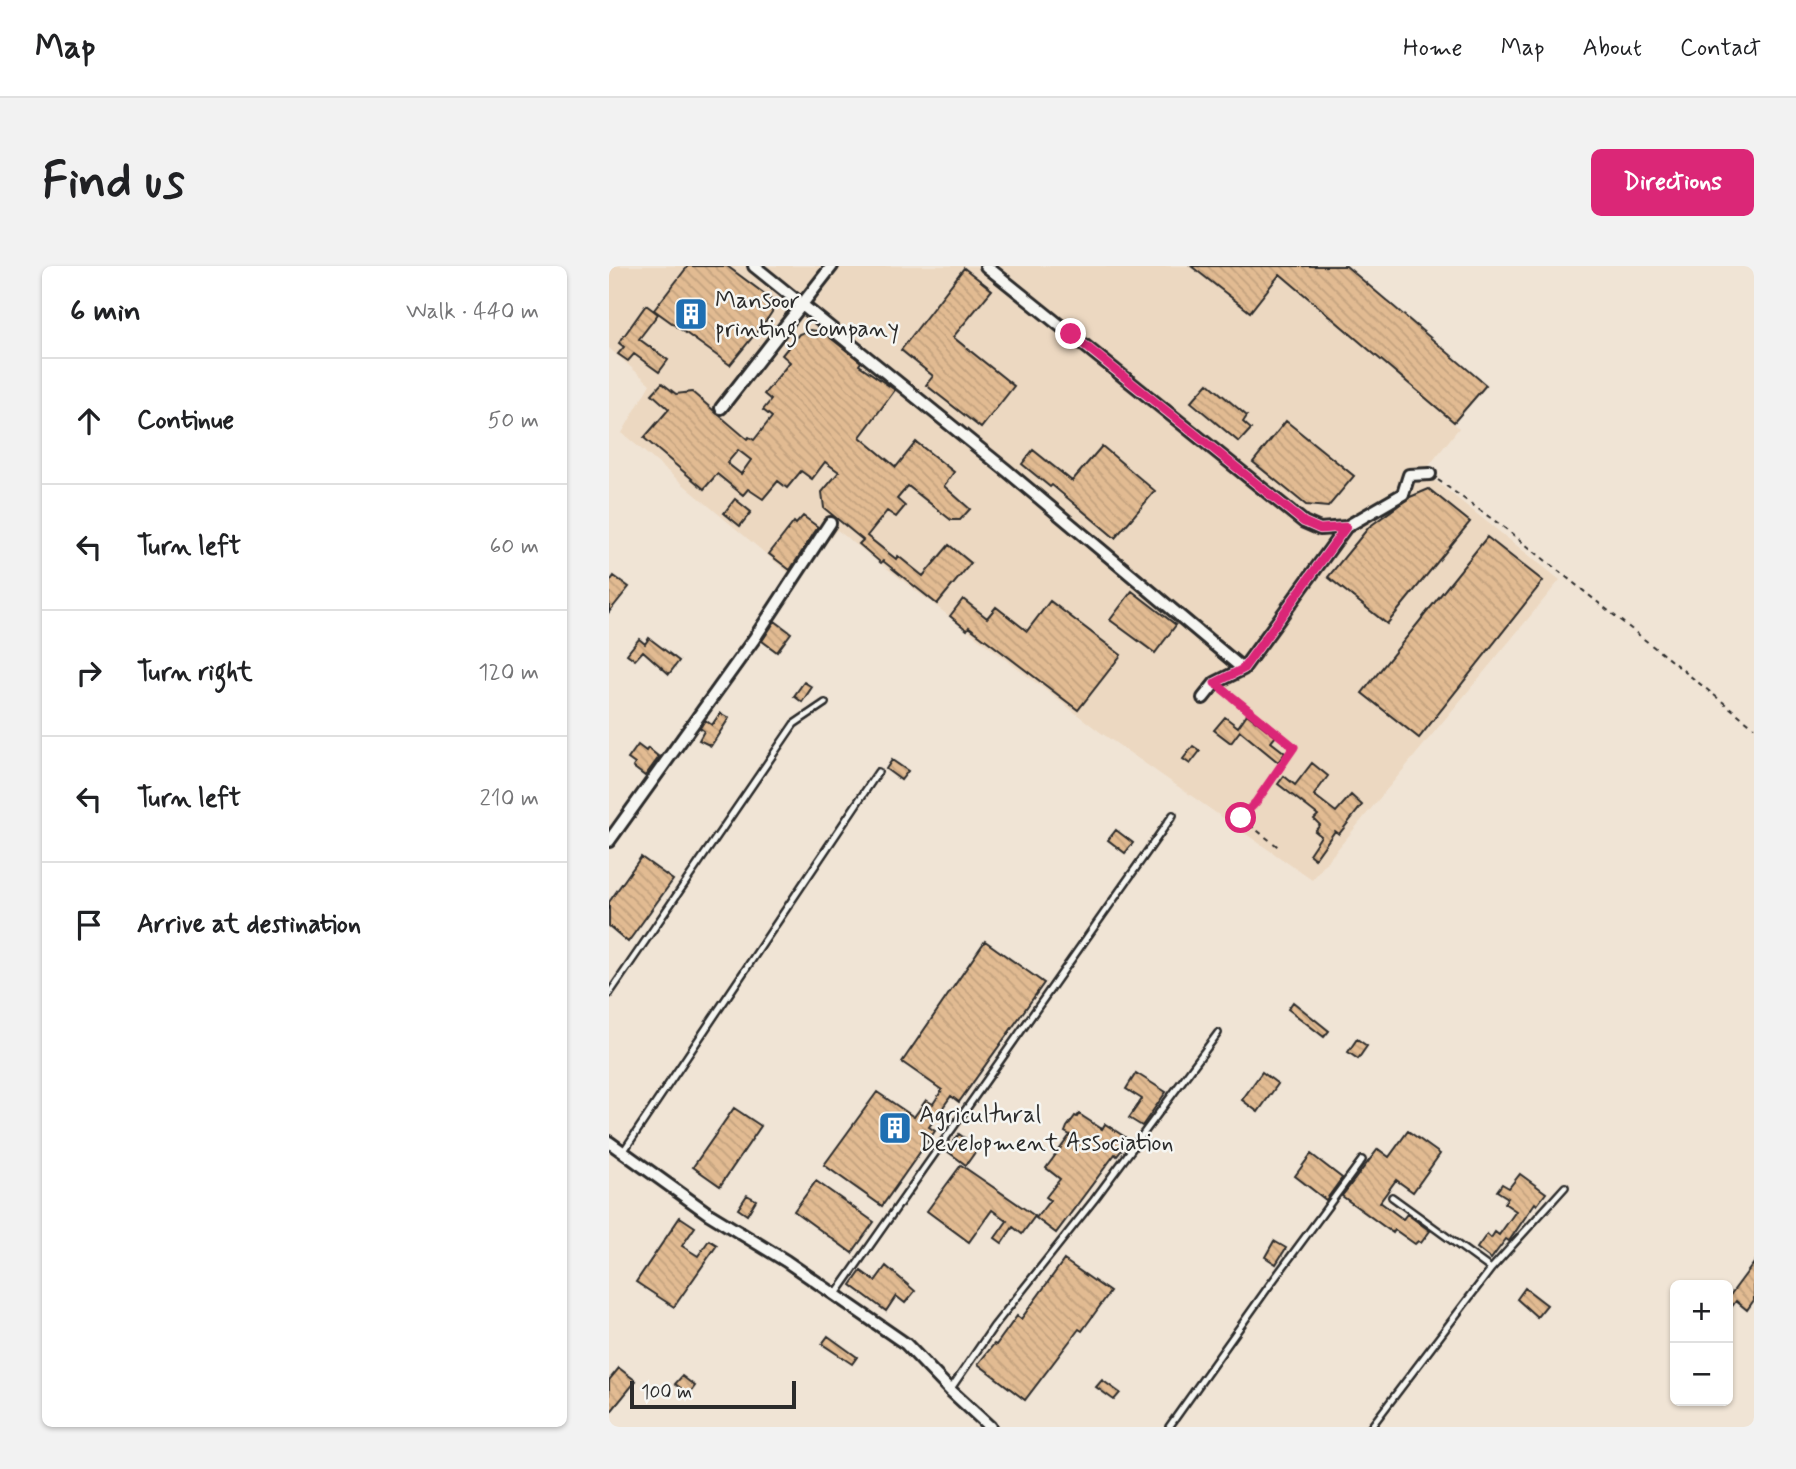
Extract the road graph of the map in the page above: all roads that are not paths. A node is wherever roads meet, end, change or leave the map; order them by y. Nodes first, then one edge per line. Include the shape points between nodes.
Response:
1 (754, 266) edge
2 (832, 266) edge
3 (986, 266) edge
4 (801, 305) junction
5 (722, 408) dead end
6 (1430, 474) road end
7 (830, 523) dead end
8 (1346, 527) junction
9 (1243, 669) junction
10 (1203, 698) dead end
11 (825, 703) dead end
12 (878, 772) dead end
13 (1173, 815) dead end
14 (609, 841) edge
15 (609, 994) edge
16 (1218, 1033) dead end
17 (609, 1142) edge
18 (622, 1152) junction
19 (1362, 1160) dead end
20 (1565, 1187) dead end
21 (1392, 1197) dead end
22 (1491, 1269) junction
23 (836, 1294) junction
24 (950, 1390) junction
25 (990, 1427) edge
26 (1169, 1427) edge
27 (1371, 1427) edge

1 - 4 street
2 - 4 street
3 - 8 street via 1304,522 1320,529
4 - 5 street
4 - 9 street
6 - 8 street via 1409,474 1403,494
7 - 14 street via 754,639
8 - 9 street
9 - 10 street via 1215,683
11 - 15 lane via 794,724
12 - 18 lane
13 - 23 lane
16 - 24 lane
17 - 18 street
18 - 23 street via 709,1214
19 - 26 lane
20 - 22 lane
21 - 22 lane
22 - 27 lane
23 - 24 street via 906,1344
24 - 25 street

